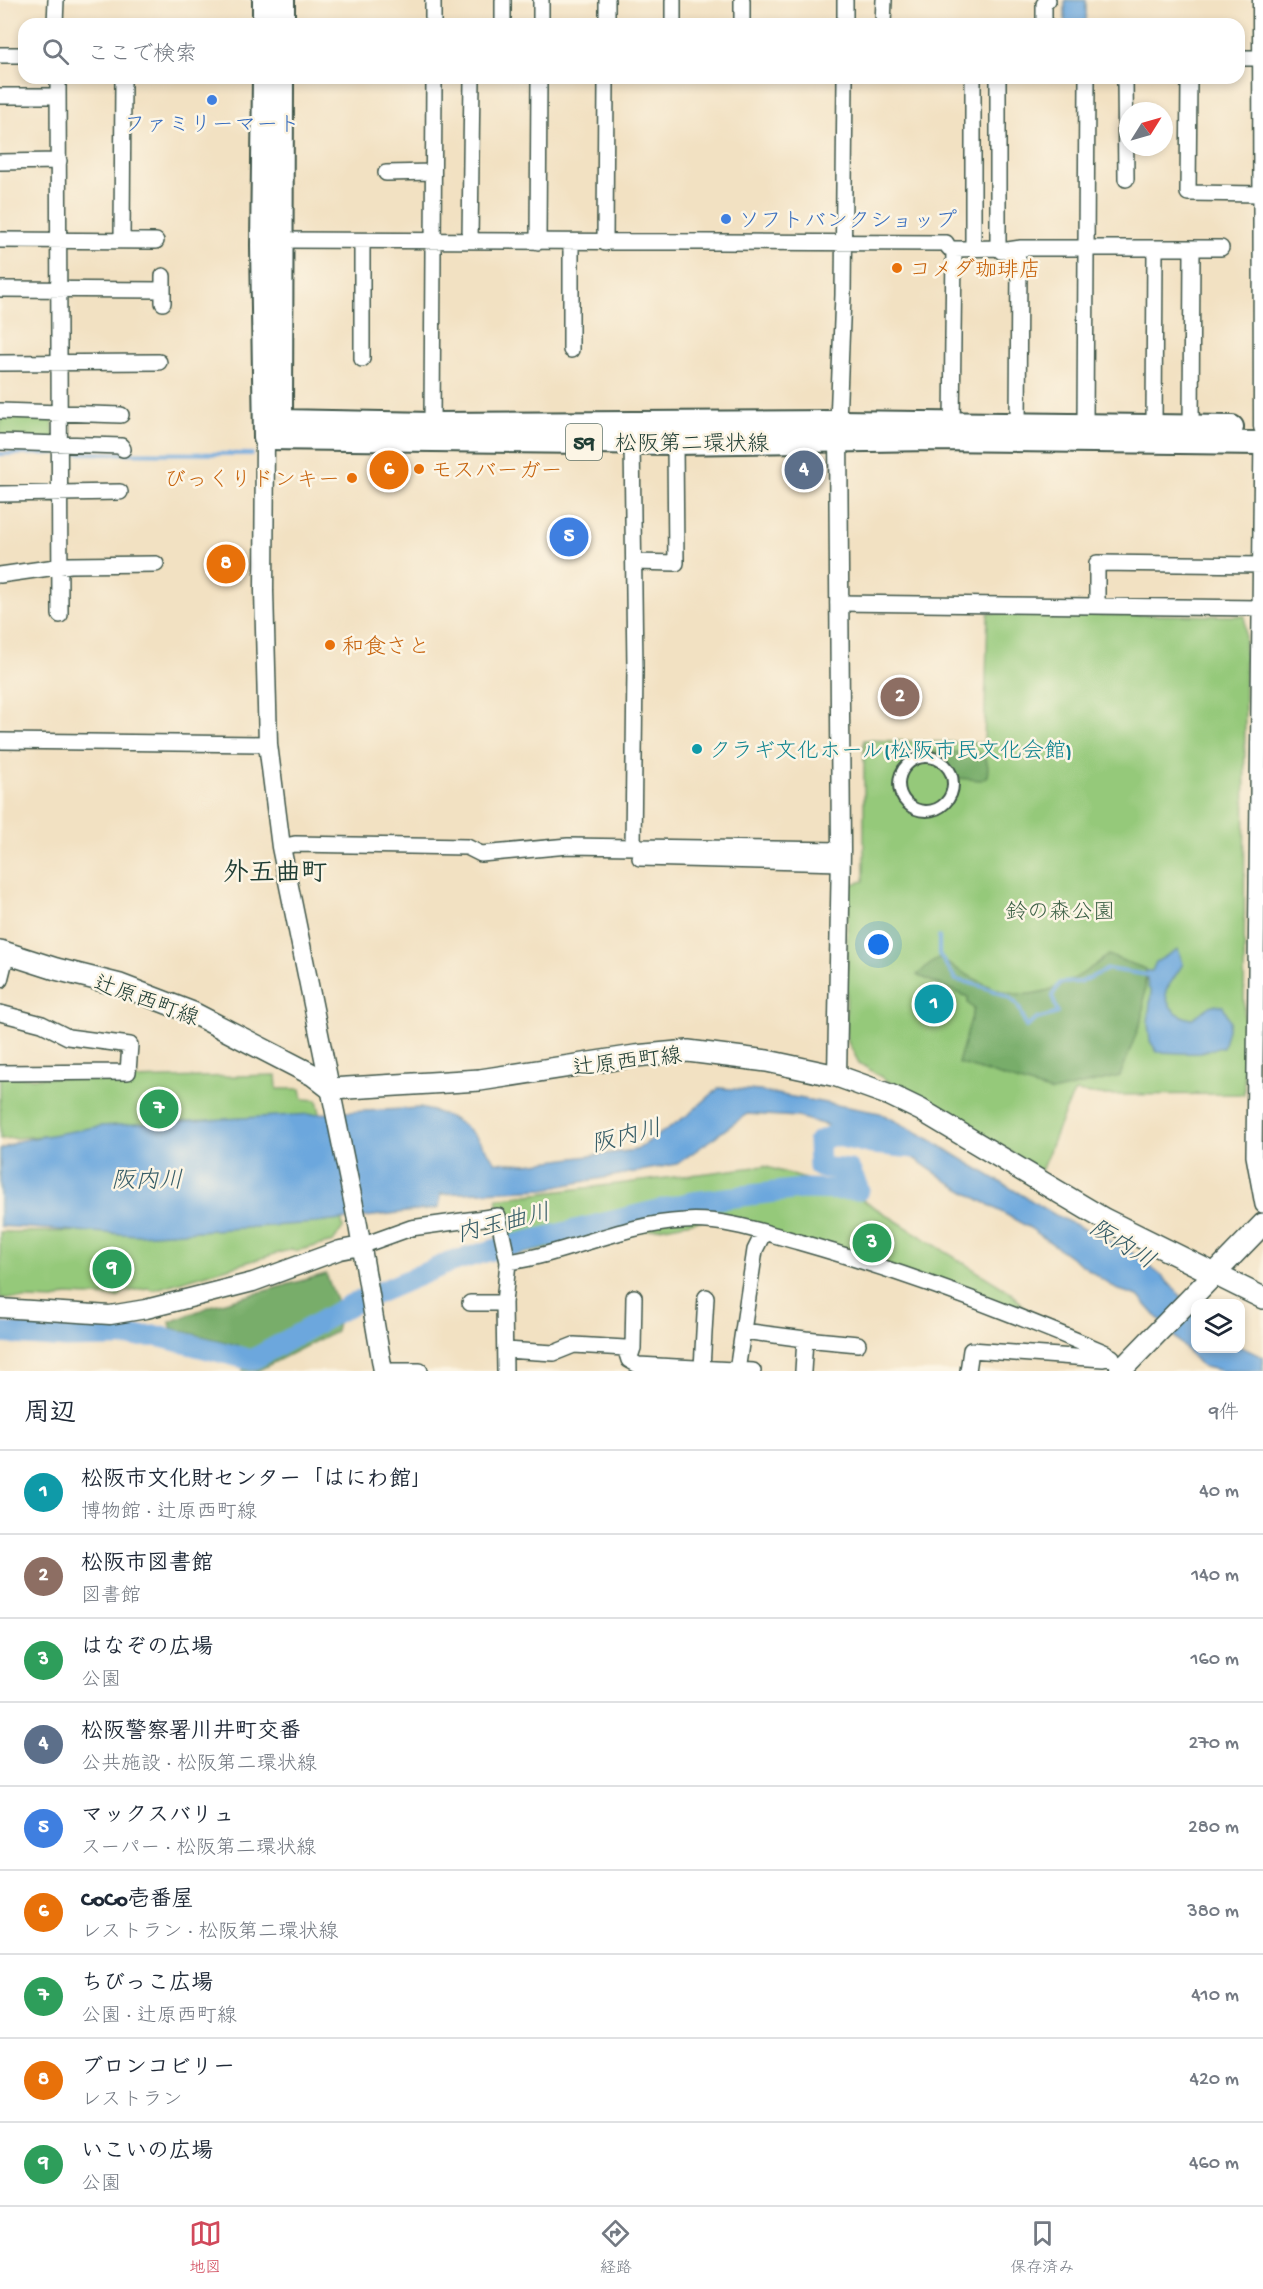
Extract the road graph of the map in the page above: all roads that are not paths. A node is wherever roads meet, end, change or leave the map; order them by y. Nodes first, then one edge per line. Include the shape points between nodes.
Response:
1 (56, 0) edge
2 (264, 0) edge
3 (283, 0) edge
4 (433, 0) edge
5 (503, 0) edge
6 (541, 0) edge
7 (607, 0) edge
8 (673, 0) edge
9 (742, 0) edge
10 (845, 0) edge
11 (884, 0) edge
12 (1048, 0) edge
13 (1262, 0) edge
14 (55, 18) edge
15 (264, 18) edge
16 (283, 18) edge
17 (433, 18) edge
18 (503, 18) edge
19 (541, 18) edge
20 (607, 18) edge
21 (673, 18) edge
22 (742, 18) edge
23 (845, 18) edge
24 (884, 18) edge
25 (1044, 18) edge
26 (0, 55) edge
27 (18, 55) edge
28 (1245, 59) edge
29 (1262, 60) edge
30 (58, 84) edge
31 (123, 84) edge
32 (264, 84) edge
33 (282, 84) edge
34 (434, 84) edge
35 (472, 84) edge
36 (539, 84) edge
37 (606, 84) edge
38 (845, 84) edge
39 (973, 84) edge
40 (998, 84) edge
41 (1087, 84) edge
42 (1125, 84) edge
43 (1189, 84) edge
44 (0, 96) edge
45 (58, 96) junction
46 (59, 161) junction
47 (0, 162) edge
48 (433, 172) junction
49 (386, 173) dead end
50 (1125, 179) dead end
51 (1262, 194) edge
52 (0, 240) edge
53 (58, 240) junction
54 (280, 240) junction
55 (123, 241) junction
56 (156, 241) dead end
57 (433, 241) junction
58 (470, 241) junction
59 (362, 242) junction
60 (538, 242) junction
61 (571, 243) junction
62 (605, 243) junction
63 (842, 243) junction
64 (973, 248) junction
65 (998, 248) junction
66 (1087, 248) junction
67 (1155, 248) junction
68 (1192, 248) junction
69 (1221, 248) dead end
70 (1263, 248) edge
71 (954, 249) junction
72 (1014, 250) junction
73 (1263, 278) edge
74 (0, 289) edge
75 (59, 290) junction
76 (163, 290) dead end
77 (571, 350) dead end
78 (362, 358) dead end
79 (159, 362) dead end
80 (0, 363) edge
81 (59, 363) junction
82 (1263, 382) edge
83 (0, 411) edge
84 (59, 414) junction
85 (121, 415) dead end
86 (281, 421) junction
87 (432, 424) junction
88 (952, 424) junction
89 (1018, 425) junction
90 (1085, 426) junction
91 (1154, 426) junction
92 (1191, 427) junction
93 (1263, 427) edge
94 (838, 431) junction
95 (265, 438) junction
96 (0, 442) edge
97 (632, 442) junction
98 (675, 442) junction
99 (1263, 443) edge
100 (123, 449) dead end
101 (59, 451) junction
102 (120, 492) dead end
103 (0, 494) edge
104 (58, 494) junction
105 (634, 562) junction
106 (156, 564) dead end
107 (1262, 565) edge
108 (58, 566) junction
109 (0, 575) edge
110 (838, 603) junction
111 (1097, 605) junction
112 (1260, 608) junction
113 (60, 615) dead end
114 (1261, 657) edge
115 (0, 741) edge
116 (268, 744) junction
117 (899, 785) joint
118 (281, 848) junction
119 (1260, 851) edge
120 (637, 852) junction
121 (841, 857) junction
122 (5, 953) edge
123 (1260, 973) edge
124 (0, 980) edge
125 (0, 1013) edge
126 (0, 1072) edge
127 (837, 1076) junction
128 (331, 1089) junction
129 (1259, 1096) edge
130 (1263, 1205) edge
131 (1263, 1224) edge
132 (764, 1233) junction
133 (361, 1246) junction
134 (508, 1258) junction
135 (1209, 1279) junction
136 (634, 1297) dead end
137 (706, 1297) dead end
138 (1263, 1298) edge
139 (470, 1303) dead end
140 (504, 1304) junction
141 (0, 1308) edge
142 (743, 1331) junction
143 (805, 1339) junction
144 (858, 1344) dead end
145 (505, 1350) junction
146 (629, 1360) junction
147 (1123, 1365) edge
148 (702, 1368) junction
149 (383, 1371) edge
150 (392, 1371) edge
151 (420, 1371) edge
152 (505, 1371) edge
153 (737, 1371) edge
154 (753, 1371) edge
155 (803, 1371) edge
156 (968, 1371) edge

1 - 14 street
2 - 15 main road
3 - 16 main road
4 - 17 street
5 - 18 street
6 - 19 street
7 - 20 street
8 - 21 street
9 - 22 street
10 - 23 street
11 - 24 street
12 - 25 street via 1044,4
13 - 29 street
26 - 27 street
28 - 29 street
29 - 51 street
30 - 45 street
31 - 55 street
32 - 95 main road
33 - 54 main road
34 - 48 street
35 - 58 street
36 - 60 street
37 - 62 street
38 - 63 street
39 - 64 street
40 - 65 street
41 - 66 street
42 - 50 street
43 - 51 street via 1188,193
44 - 45 street
45 - 46 street
46 - 47 street
46 - 53 street
48 - 49 street
48 - 57 street
51 - 70 street
52 - 53 street
53 - 55 street
53 - 75 street
54 - 59 street
54 - 86 main road
55 - 56 street
57 - 58 street
57 - 59 street
57 - 87 street
58 - 60 street
59 - 78 street
60 - 61 street
61 - 62 street
61 - 77 street
62 - 63 street
63 - 71 street via 946,243
63 - 94 street
64 - 65 street
64 - 71 street
65 - 72 street
66 - 67 street
66 - 72 street
66 - 90 street
67 - 68 street
67 - 91 street
68 - 69 street
68 - 92 street
70 - 73 street
71 - 88 street
72 - 89 street via 1019,261
73 - 82 street
74 - 75 street
75 - 76 street
75 - 81 street
79 - 81 street
80 - 81 street
81 - 84 street
82 - 93 street
83 - 84 street
84 - 85 street
84 - 101 street
86 - 87 main road, 松阪第二環状線 / 59
86 - 95 street
87 - 94 main road, 松阪第二環状線 / 59
88 - 89 main road, 松阪第二環状線 / 59
88 - 94 main road, 松阪第二環状線 / 59
89 - 90 main road, 松阪第二環状線 / 59
90 - 91 main road, 松阪第二環状線 / 59
91 - 92 main road, 松阪第二環状線 / 59
92 - 93 main road, 松阪第二環状線 / 59
93 - 99 street
94 - 98 main road, 松阪第二環状線 / 59
94 - 99 main road, 松阪第二環状線 / 59
94 - 110 street
95 - 97 main road, 松阪第二環状線 / 59
95 - 116 street
96 - 101 street
97 - 98 main road, 松阪第二環状線 / 59
97 - 105 street
98 - 105 street via 676,563
99 - 107 street
100 - 101 street via 121,446
101 - 104 street
102 - 104 street
103 - 104 street
104 - 108 street
105 - 120 street
106 - 108 street
107 - 111 street via 1097,563
107 - 112 street
108 - 109 street
108 - 113 street
110 - 111 street
110 - 121 street
111 - 112 street
112 - 114 street
114 - 119 street
115 - 116 street
116 - 118 street
117 - 117 street via 904,768 919,758 928,758 949,771 952,787 939,808 921,811 906,802
118 - 120 street via 295,844 467,847 481,854 568,846
118 - 128 street
119 - 123 street
120 - 121 street
121 - 127 street
122 - 124 street
122 - 128 main road, 辻原西町線 via 120,985 193,1013 313,1075
123 - 129 street
125 - 126 street via 42,1024 68,1037 130,1045 128,1072
127 - 128 main road, 辻原西町線 via 767,1061 675,1051 480,1080
127 - 135 main road, 辻原西町線 via 921,1110
128 - 133 street
129 - 130 street via 1254,1156
131 - 135 main road
132 - 134 street via 711,1221 682,1221 634,1228
132 - 142 street via 755,1250
132 - 147 street via 932,1283 1032,1322
133 - 134 street via 411,1227 498,1216
133 - 141 street via 253,1282 146,1309 110,1315
133 - 149 street
134 - 140 street
135 - 138 main road, 辻原西町線 via 1228,1279
135 - 147 main road
136 - 146 street
137 - 148 street
139 - 140 street
140 - 145 street
142 - 143 street
142 - 153 street
143 - 144 street
143 - 155 street
145 - 146 street via 554,1353 574,1345 625,1348
145 - 152 street
146 - 148 street via 638,1365
147 - 156 street via 1103,1359 971,1350
148 - 153 street
150 - 151 street
153 - 154 street

